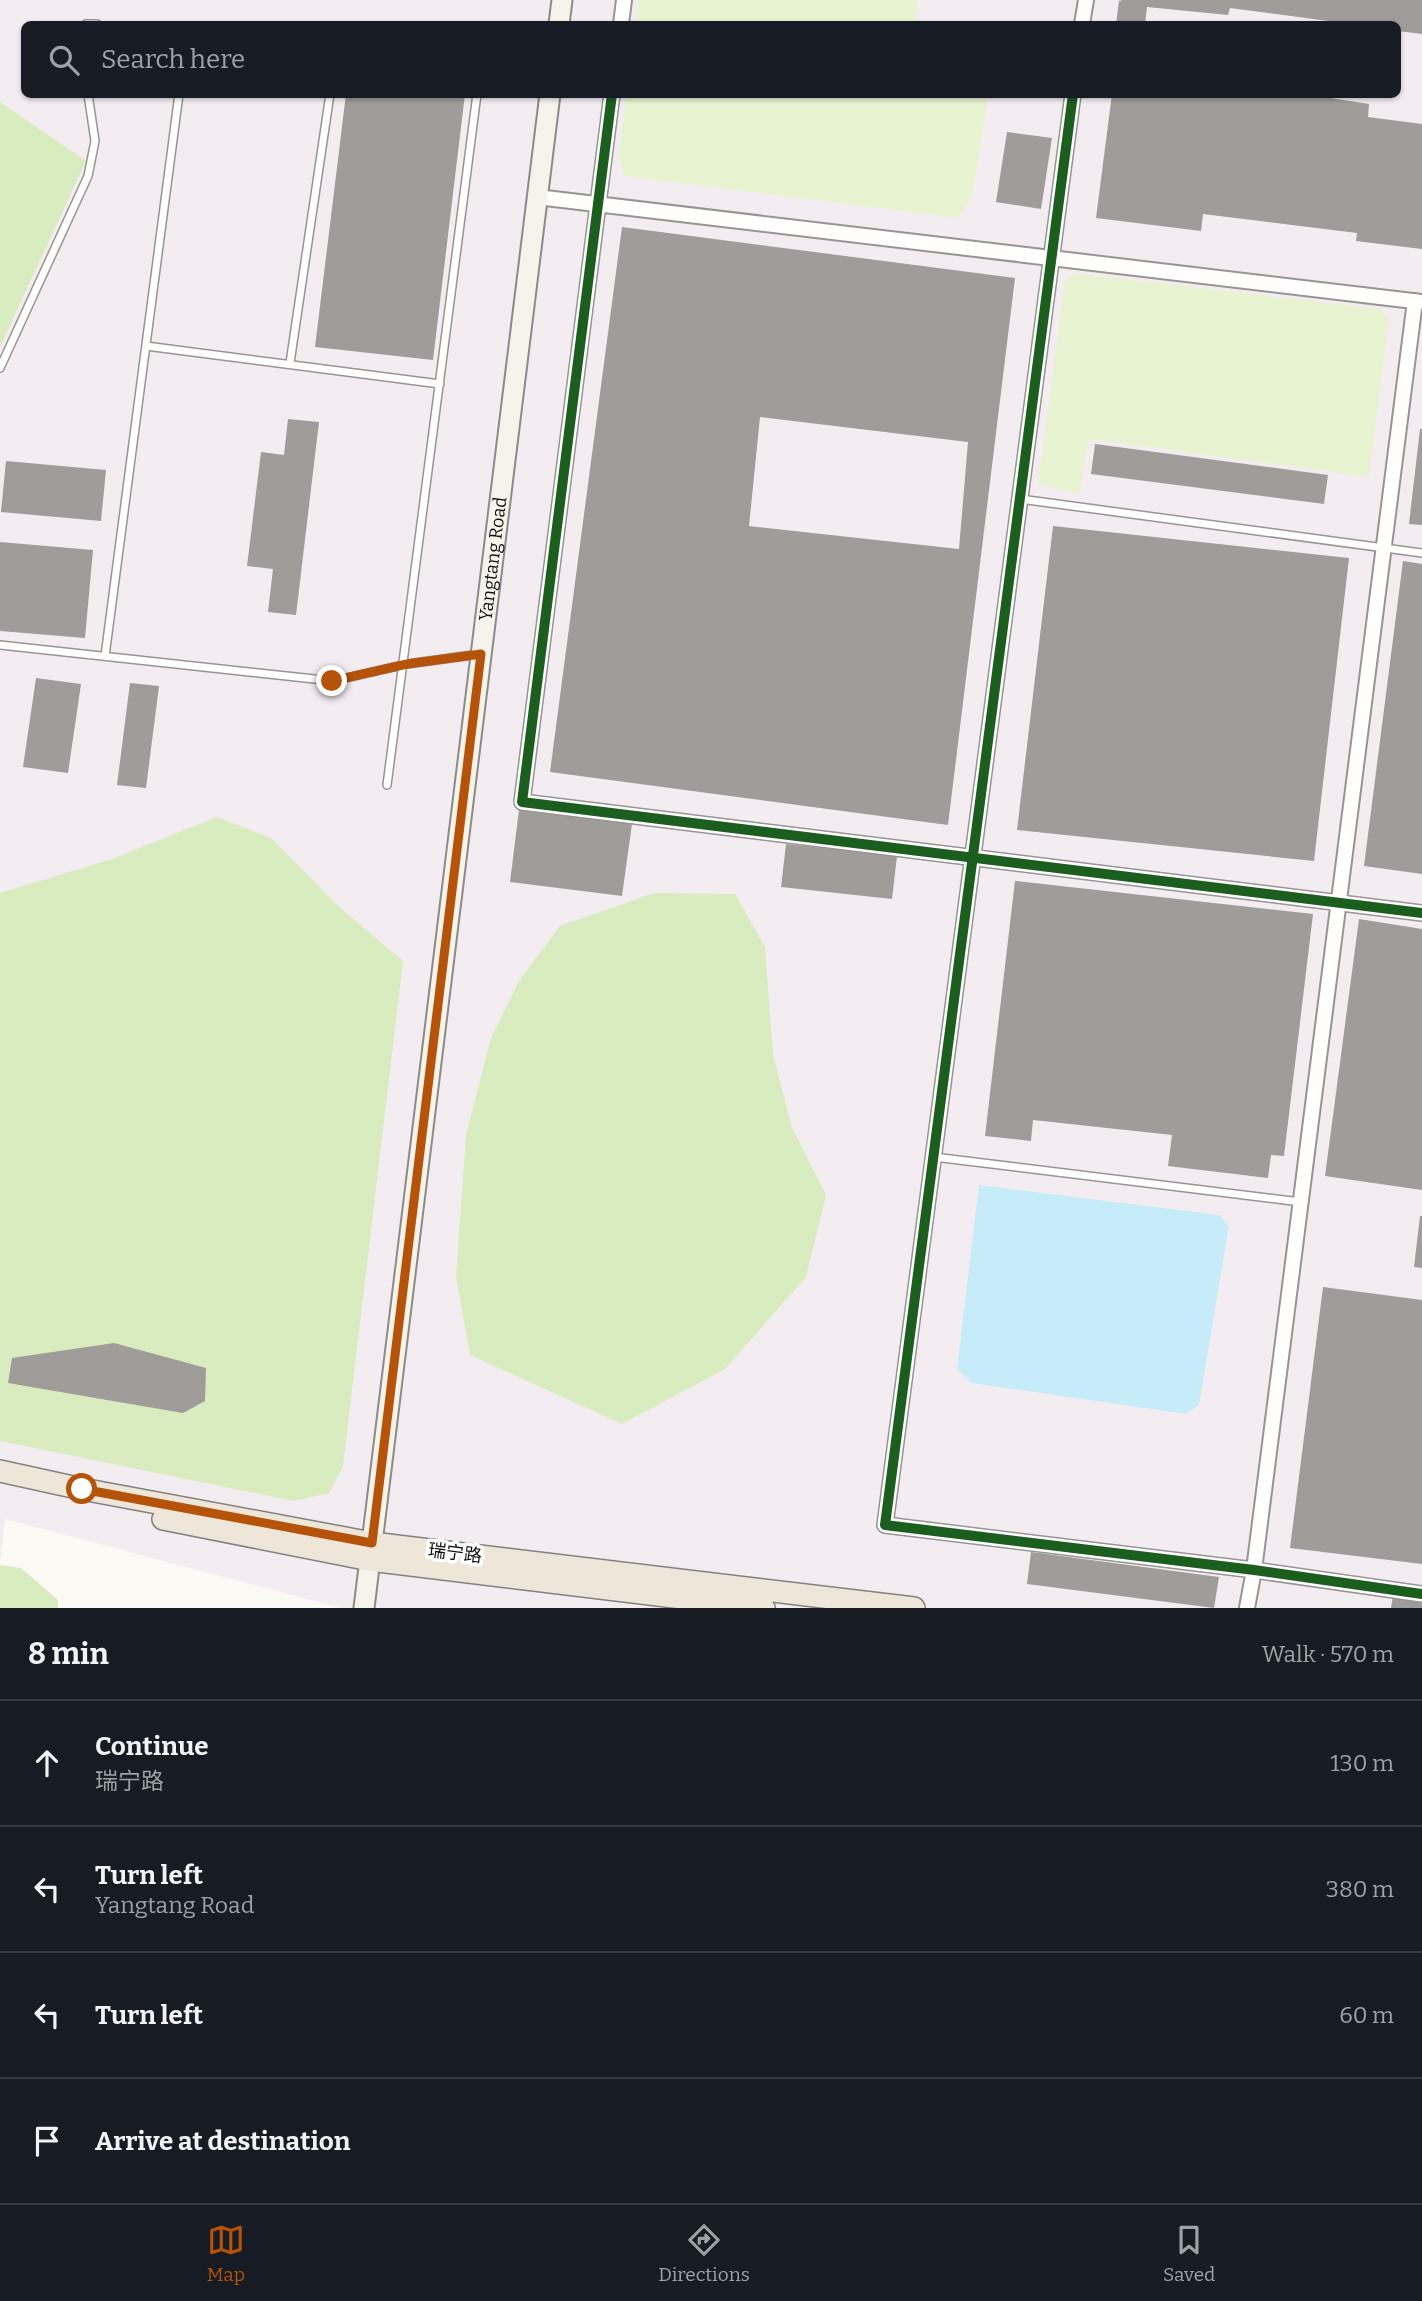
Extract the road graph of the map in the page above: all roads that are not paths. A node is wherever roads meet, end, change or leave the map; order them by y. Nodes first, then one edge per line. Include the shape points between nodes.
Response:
1 (562, 0) edge
2 (624, 0) edge
3 (1086, 0) edge
4 (559, 21) edge
5 (621, 21) edge
6 (1082, 21) edge
7 (89, 98) edge
8 (178, 98) edge
9 (329, 98) edge
10 (476, 98) edge
11 (549, 98) edge
12 (611, 98) edge
13 (1072, 98) edge
14 (537, 197) junction
15 (598, 205) junction
16 (1051, 258) junction
17 (1419, 301) edge
18 (146, 346) junction
19 (290, 363) junction
20 (0, 368) edge
21 (440, 384) junction
22 (1020, 499) junction
23 (1384, 548) junction
24 (1422, 553) edge
25 (0, 645) edge
26 (481, 654) junction
27 (105, 656) junction
28 (403, 665) junction
29 (387, 786) dead end
30 (974, 858) junction
31 (1339, 903) junction
32 (1422, 914) edge
33 (934, 1157) junction
34 (1301, 1202) junction
35 (0, 1471) edge
36 (0, 1486) edge
37 (371, 1552) junction
38 (1254, 1570) junction
39 (1422, 1594) edge
40 (736, 1600) edge
41 (364, 1608) edge
42 (764, 1608) edge
43 (914, 1608) edge
44 (1247, 1608) edge

1 - 4 main road
2 - 5 street
3 - 6 street
7 - 20 lane via 95,141 88,176
8 - 18 lane
9 - 19 lane
10 - 21 lane
11 - 14 main road, Yangtang Road
12 - 15 street
13 - 16 street
14 - 15 street
14 - 26 main road, Yangtang Road
15 - 16 street
15 - 30 street via 522,802
16 - 17 street
16 - 22 street
17 - 23 street
18 - 19 lane
18 - 27 lane
19 - 21 lane
21 - 28 lane
22 - 23 lane
22 - 30 street
23 - 24 lane
23 - 31 street
25 - 27 lane
26 - 28 lane
26 - 37 main road, Yangtang Road
27 - 28 lane via 332,681
28 - 29 lane
30 - 31 street
30 - 33 street
31 - 32 street
31 - 34 street
33 - 34 lane
33 - 38 street via 885,1524
34 - 38 street
35 - 37 main road, 瑞宁路
36 - 37 main road, 瑞宁路
37 - 40 main road, 瑞宁路
37 - 41 main road, Yangtang Road
38 - 39 street
38 - 44 street
40 - 42 main road, 瑞宁路
40 - 43 main road, 瑞宁路

